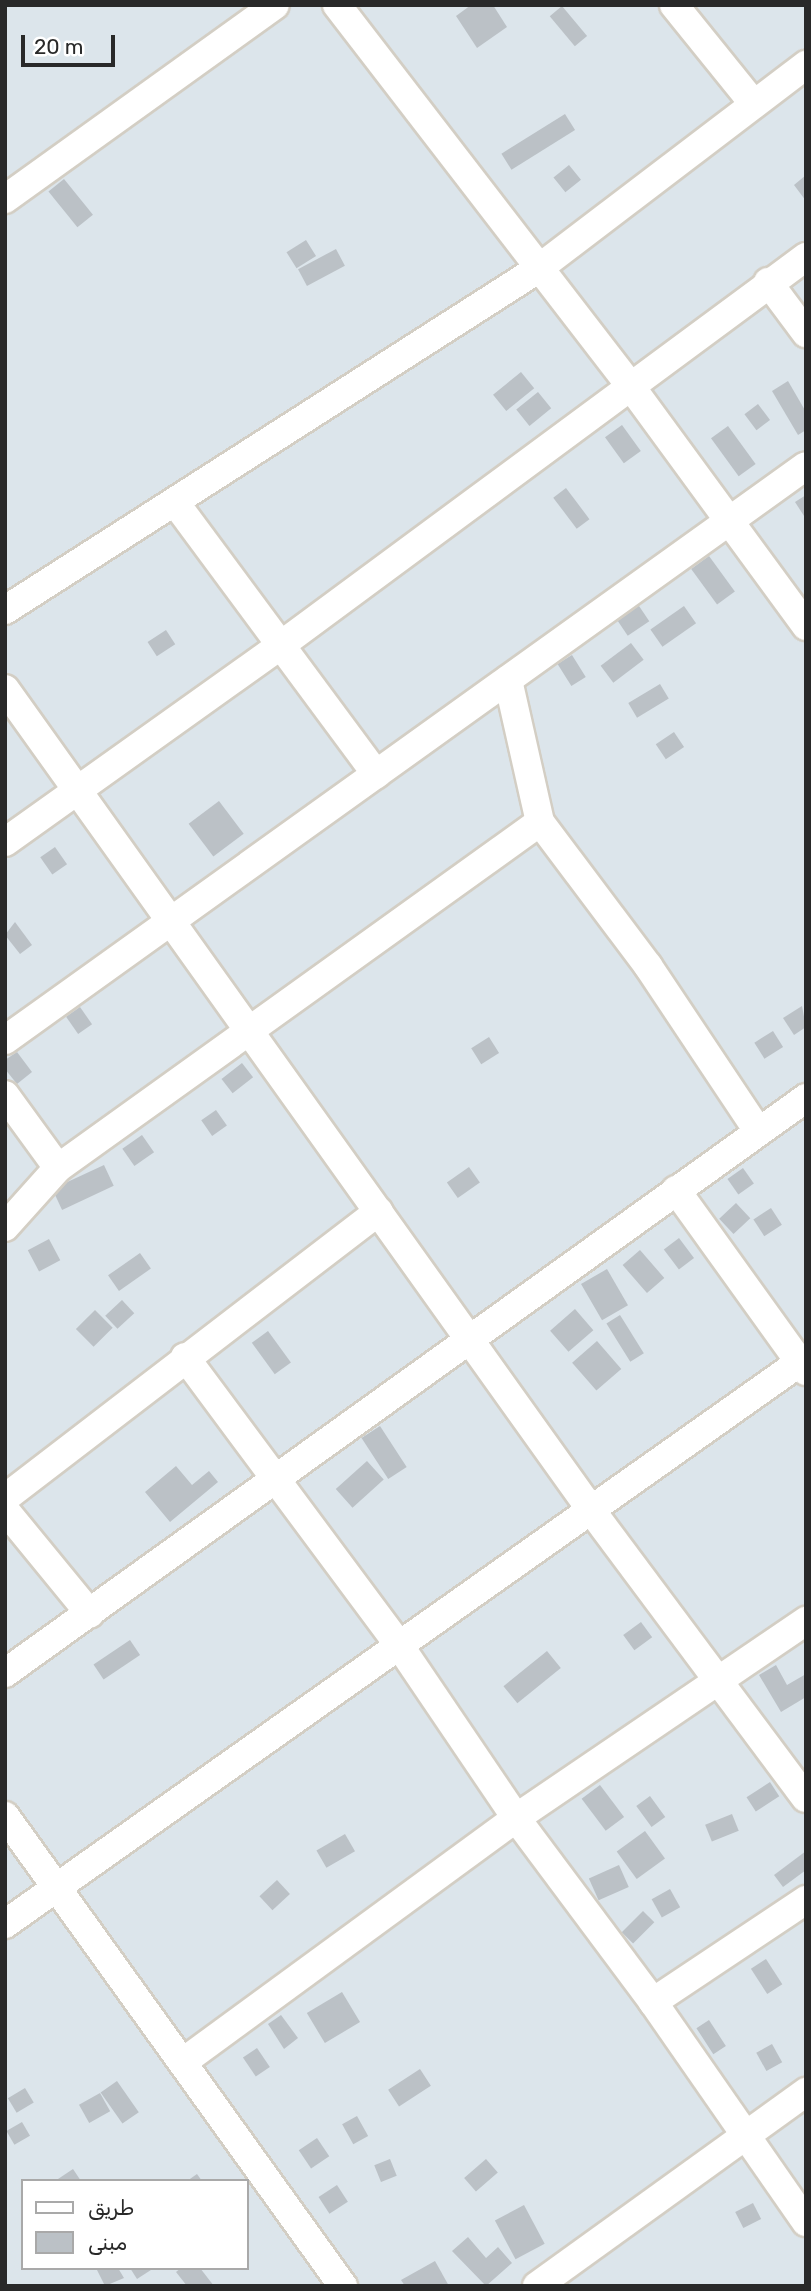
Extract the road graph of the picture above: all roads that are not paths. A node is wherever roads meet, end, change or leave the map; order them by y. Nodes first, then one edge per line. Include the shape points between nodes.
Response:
1 (275, 5) edge
2 (337, 5) edge
3 (674, 5) edge
4 (806, 65) edge
5 (754, 104) junction
6 (5, 199) edge
7 (806, 257) edge
8 (538, 269) junction
9 (768, 282) junction
10 (806, 333) edge
11 (629, 384) junction
12 (806, 466) edge
13 (177, 505) junction
14 (728, 521) junction
15 (5, 610) edge
16 (806, 626) edge
17 (281, 645) junction
18 (508, 680) junction
19 (5, 689) edge
20 (376, 774) junction
21 (78, 790) junction
22 (540, 822) junction
23 (5, 842) edge
24 (169, 921) junction
25 (250, 1033) junction
26 (5, 1040) edge
27 (5, 1096) edge
28 (806, 1098) edge
29 (758, 1131) junction
30 (58, 1168) junction
31 (676, 1190) junction
32 (379, 1211) junction
33 (5, 1227) edge
34 (468, 1339) junction
35 (185, 1357) junction
36 (804, 1364) edge
37 (276, 1479) junction
38 (5, 1498) edge
39 (5, 1510) edge
40 (590, 1510) junction
41 (90, 1614) junction
42 (806, 1621) edge
43 (399, 1645) junction
44 (5, 1674) edge
45 (721, 1681) junction
46 (806, 1798) edge
47 (5, 1816) edge
48 (516, 1818) junction
49 (56, 1887) junction
50 (806, 1900) edge
51 (5, 1924) edge
52 (653, 2002) junction
53 (183, 2062) junction
54 (806, 2092) edge
55 (744, 2135) junction
56 (806, 2222) edge
57 (343, 2286) edge
58 (537, 2286) edge

1 - 6 street
2 - 8 street
3 - 5 street
4 - 5 street
5 - 8 street
7 - 9 street
8 - 11 street
8 - 13 street
9 - 10 street
9 - 11 street
11 - 14 street
11 - 17 street
12 - 14 street
13 - 15 street
13 - 17 street
14 - 16 street
14 - 18 street
17 - 20 street
17 - 21 street
18 - 20 street
18 - 22 street
19 - 21 street
20 - 24 street
21 - 23 street
21 - 24 street
22 - 25 street
22 - 29 street via 648,966
24 - 25 street
24 - 26 street
25 - 30 street
25 - 32 street
27 - 30 street
28 - 29 street
29 - 31 street
30 - 33 street
31 - 34 street
31 - 36 street
32 - 34 street
32 - 35 street
34 - 37 street
34 - 40 street
35 - 37 street
35 - 38 street
36 - 40 street
37 - 41 street
37 - 43 street
39 - 41 street
40 - 43 street
40 - 45 street
41 - 44 street
42 - 45 street
43 - 48 street
43 - 49 street
45 - 46 street
45 - 48 street
47 - 49 street
48 - 52 street
48 - 53 street
49 - 51 street
49 - 53 street
50 - 52 street
52 - 55 street
53 - 57 street
54 - 55 street
55 - 56 street
55 - 58 street

